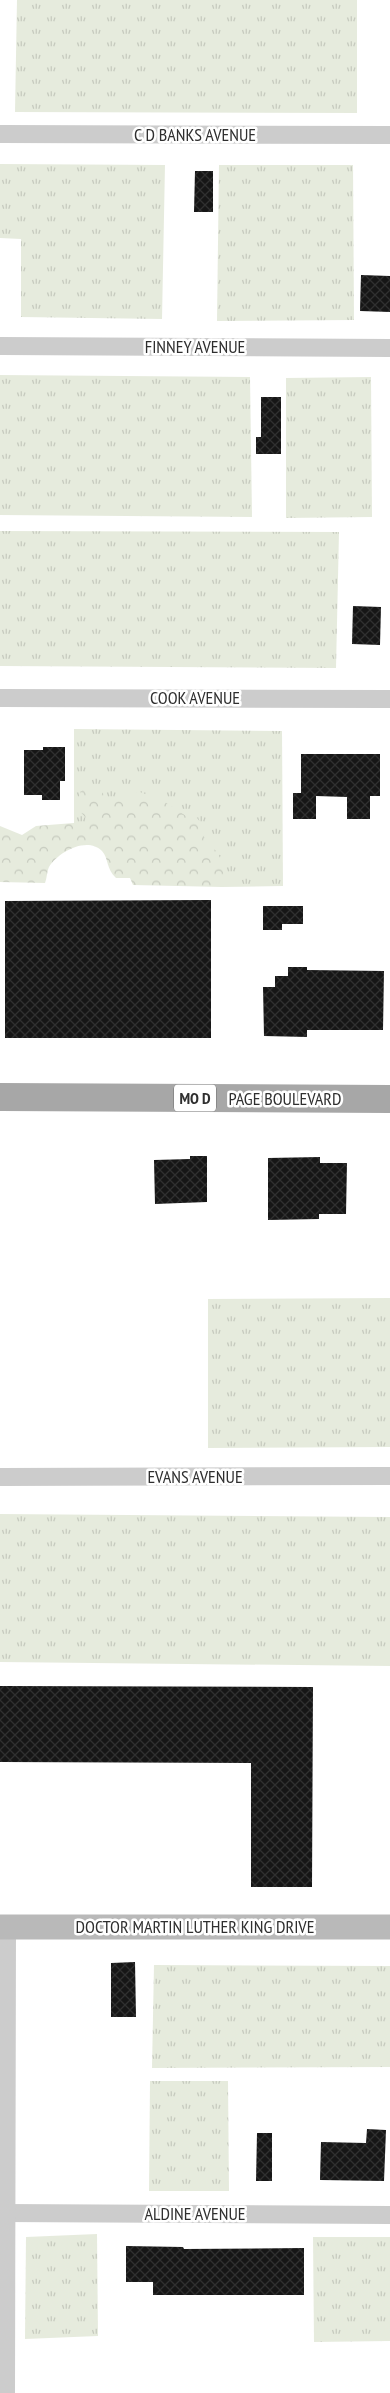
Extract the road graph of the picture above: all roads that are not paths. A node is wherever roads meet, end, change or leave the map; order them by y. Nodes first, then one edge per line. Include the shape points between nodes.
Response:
1 (0, 134) edge
2 (390, 135) edge
3 (0, 346) edge
4 (390, 348) edge
5 (0, 698) edge
6 (390, 699) edge
7 (0, 1097) edge
8 (390, 1099) edge
9 (390, 1476) edge
10 (0, 1477) edge
11 (3, 1927) edge
12 (390, 1927) edge
13 (3, 2213) edge
14 (390, 2215) edge
15 (6, 2393) edge

1 - 2 street, C D BANKS AVENUE
3 - 4 street, FINNEY AVENUE
5 - 6 street, COOK AVENUE
7 - 8 main road, PAGE BOULEVARD / MO D
9 - 10 street, EVANS AVENUE
11 - 12 main road, DOCTOR MARTIN LUTHER KING DRIVE
11 - 13 street
13 - 14 street, ALDINE AVENUE
13 - 15 street

